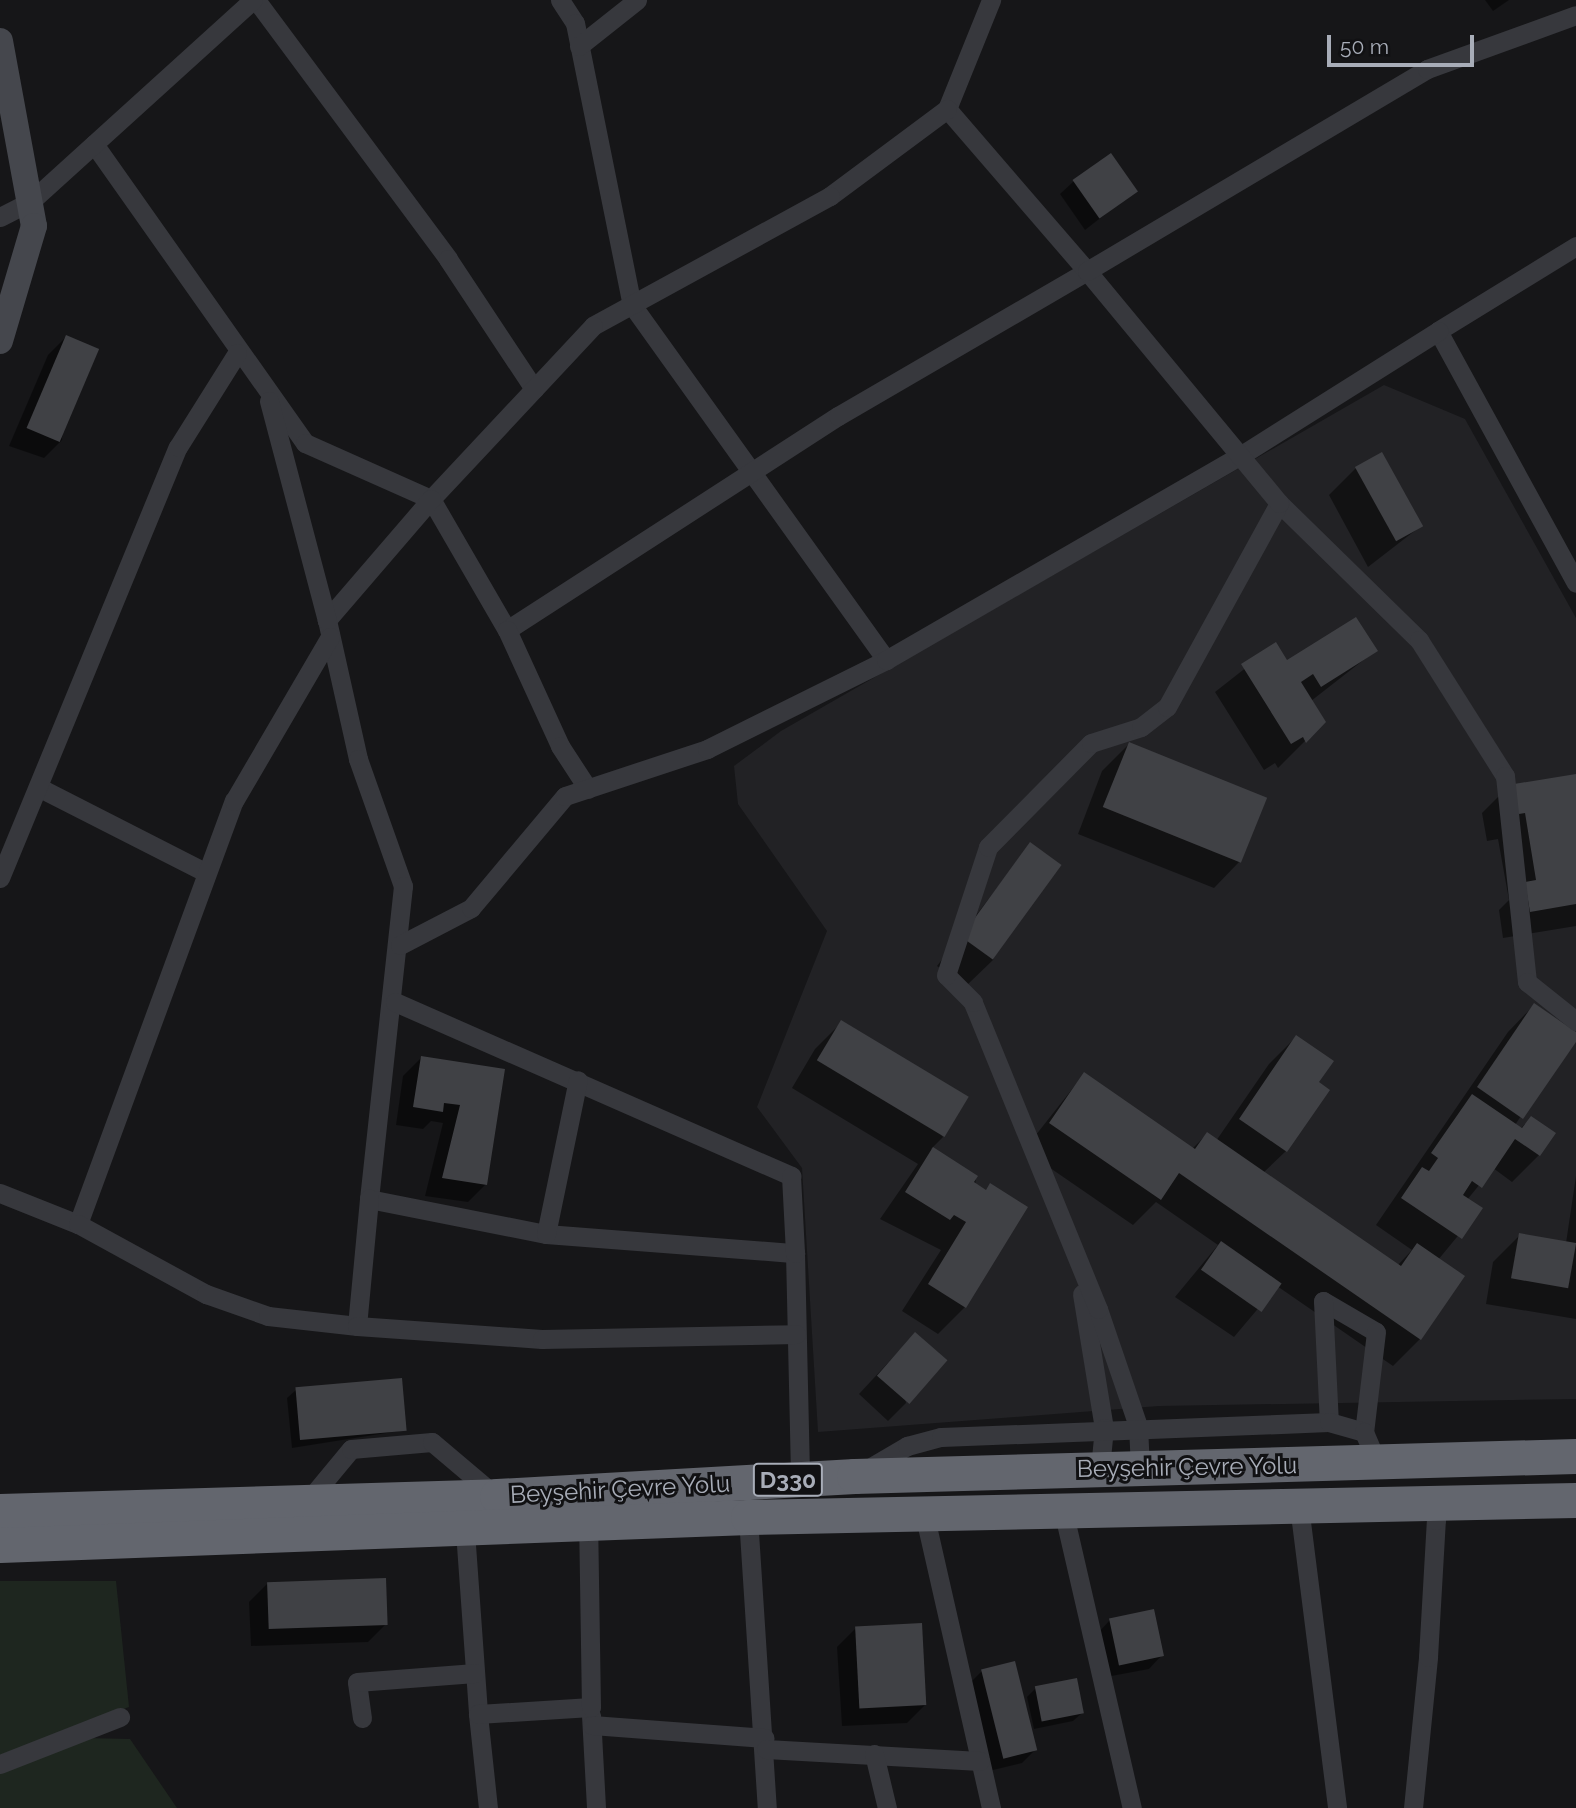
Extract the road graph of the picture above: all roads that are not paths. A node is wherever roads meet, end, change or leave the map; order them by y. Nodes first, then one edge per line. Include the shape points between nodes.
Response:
1 (255, 0) edge
2 (560, 0) edge
3 (637, 0) edge
4 (991, 0) edge
5 (1576, 15) edge
6 (0, 41) edge
7 (579, 46) junction
8 (947, 109) junction
9 (94, 144) junction
10 (30, 202) junction
11 (0, 217) edge
12 (1576, 246) edge
13 (1087, 271) junction
14 (632, 305) junction
15 (1438, 331) junction
16 (0, 341) edge
17 (237, 353) junction
18 (534, 389) junction
19 (267, 394) junction
20 (1243, 454) junction
21 (754, 472) junction
22 (431, 499) junction
23 (1279, 503) junction
24 (1576, 583) edge
25 (328, 628) junction
26 (507, 630) junction
27 (886, 660) junction
28 (38, 787) junction
29 (588, 789) junction
30 (205, 872) junction
31 (0, 878) edge
32 (400, 945) junction
33 (395, 1002) junction
34 (1576, 1021) edge
35 (578, 1080) junction
36 (0, 1193) edge
37 (369, 1199) junction
38 (78, 1224) junction
39 (546, 1234) junction
40 (795, 1253) junction
41 (1073, 1255) junction
42 (357, 1326) junction
43 (796, 1334) junction
44 (1329, 1422) junction
45 (1138, 1426) junction
46 (1104, 1428) junction
47 (1364, 1432) junction
48 (1576, 1456) edge
49 (1377, 1463) junction
50 (1100, 1468) junction
51 (1140, 1468) junction
52 (854, 1476) junction
53 (800, 1479) junction
54 (497, 1496) junction
55 (1576, 1500) edge
56 (307, 1502) junction
57 (1431, 1503) junction
58 (1299, 1506) junction
59 (1063, 1510) junction
60 (0, 1511) edge
61 (924, 1513) junction
62 (748, 1517) junction
63 (588, 1522) junction
64 (466, 1531) junction
65 (0, 1545) edge
66 (475, 1673) junction
67 (478, 1714) junction
68 (591, 1716) junction
69 (120, 1717) dead end
70 (362, 1718) dead end
71 (766, 1744) junction
72 (874, 1754) junction
73 (981, 1761) junction
74 (0, 1764) edge
75 (488, 1808) edge
76 (596, 1808) edge
77 (767, 1808) edge
78 (887, 1808) edge
79 (991, 1808) edge
80 (1132, 1808) edge
81 (1337, 1808) edge
82 (1413, 1808) edge

1 - 9 street
1 - 18 street via 448,259
2 - 7 street
3 - 7 street
4 - 8 street
5 - 13 street via 1427,69
6 - 10 street
7 - 14 street
8 - 13 street
8 - 14 street via 830,196
9 - 10 street
9 - 17 street
10 - 11 street
10 - 16 street via 34,226
12 - 15 street
13 - 20 street
13 - 21 street
14 - 18 street via 593,326
14 - 21 street
15 - 20 street
15 - 24 street
17 - 19 street
17 - 28 street via 178,447
18 - 22 street
19 - 22 street via 304,443
19 - 25 street
20 - 23 street
20 - 27 street
21 - 26 street
21 - 27 street
22 - 25 street
22 - 26 street
23 - 34 street via 1419,640 1505,776 1527,982
23 - 41 street via 1167,706 1141,727 1091,743 988,847 946,975 973,1002
25 - 30 street via 234,801
25 - 32 street via 358,759 403,886
26 - 29 street via 560,746
27 - 29 street via 707,749
28 - 30 street
28 - 31 street
29 - 32 street via 565,796 471,908
30 - 38 street
32 - 33 street
33 - 35 street
33 - 37 street
35 - 39 street
35 - 40 street via 791,1176
36 - 38 street
37 - 39 street
37 - 42 street
38 - 42 street via 206,1294 268,1316
39 - 40 street
40 - 43 street
41 - 45 street
41 - 46 street
42 - 43 street via 542,1339
43 - 53 street
44 - 45 street
44 - 47 street
44 - 47 street via 1323,1301 1376,1332
45 - 46 street
45 - 51 street
46 - 50 street
46 - 52 street via 941,1437 907,1446
47 - 49 street
48 - 49 highway, Beyşehir Çevre Yolu / D330
49 - 51 highway, Beyşehir Çevre Yolu / D330
50 - 51 highway, Beyşehir Çevre Yolu / D330
50 - 52 highway, Beyşehir Çevre Yolu / D330
52 - 53 highway, Beyşehir Çevre Yolu / D330
53 - 54 highway, Beyşehir Çevre Yolu / D330
54 - 56 highway, Beyşehir Çevre Yolu / D330
54 - 56 street via 432,1442 351,1449
55 - 57 highway, Beyşehir Çevre Yolu / D330
56 - 60 highway, Beyşehir Çevre Yolu / D330
57 - 58 highway, Beyşehir Çevre Yolu / D330
57 - 82 street via 1436,1520 1428,1657
58 - 59 highway, Beyşehir Çevre Yolu / D330
58 - 81 street
59 - 61 highway, Beyşehir Çevre Yolu / D330
59 - 80 street
61 - 62 highway, Beyşehir Çevre Yolu / D330
61 - 73 street
62 - 63 highway, Beyşehir Çevre Yolu / D330
62 - 71 street
63 - 64 highway, Beyşehir Çevre Yolu / D330
63 - 68 street
64 - 65 highway, Beyşehir Çevre Yolu / D330
64 - 66 street
66 - 67 street
66 - 70 street via 357,1682
67 - 68 street
67 - 75 street
68 - 71 street
68 - 76 street
69 - 74 street
71 - 72 street
71 - 77 street
72 - 73 street
72 - 78 street
73 - 79 street

